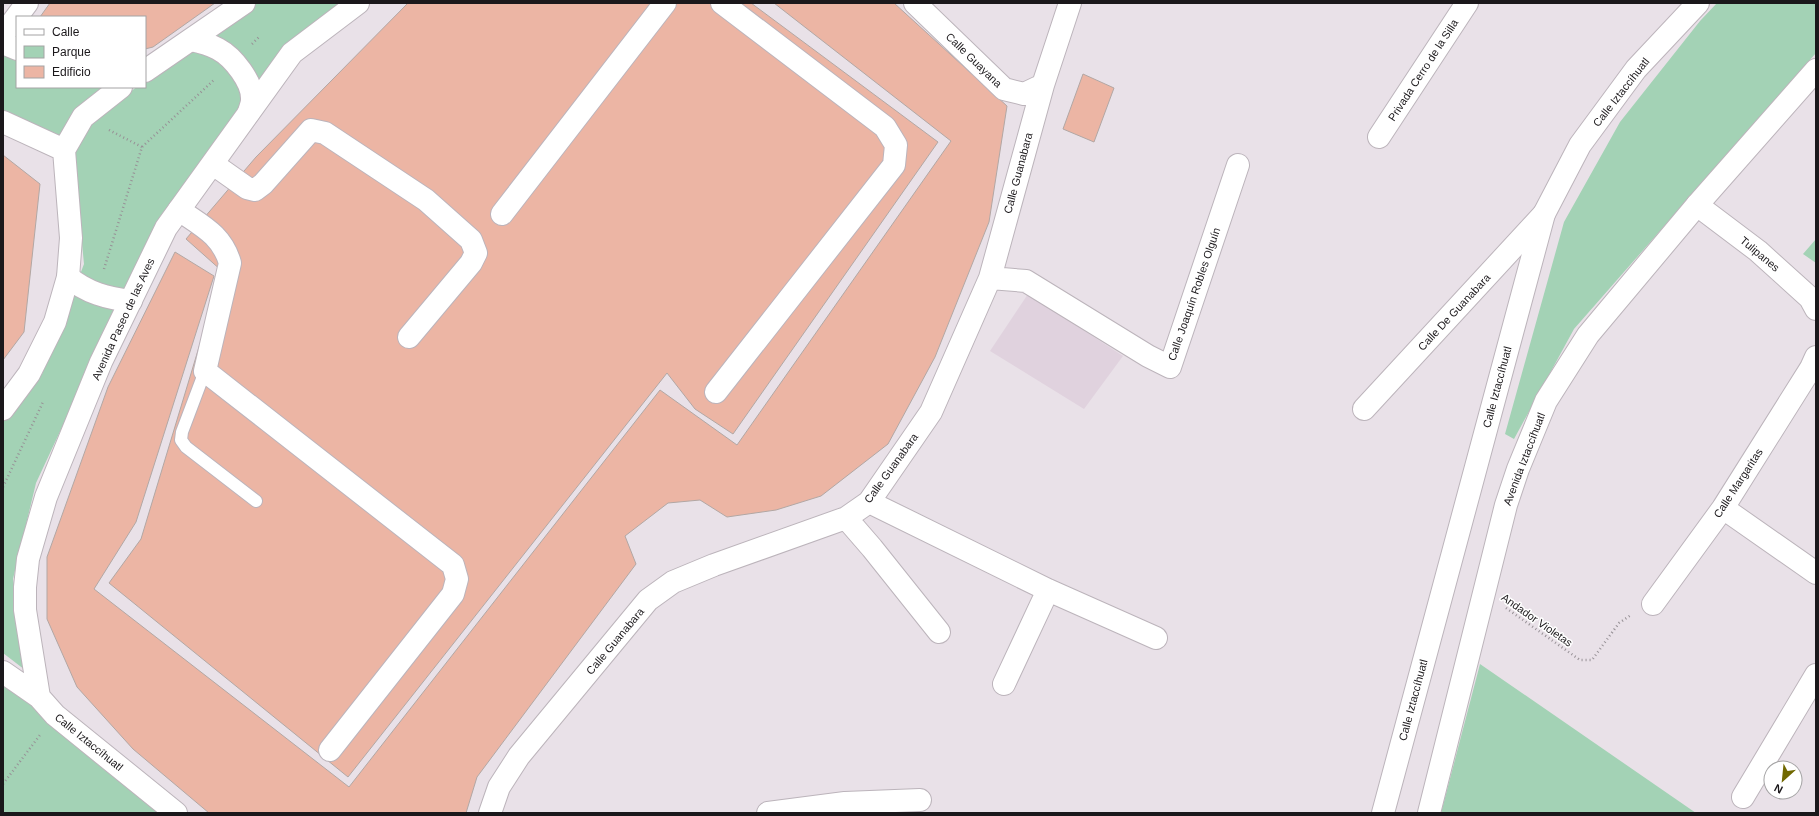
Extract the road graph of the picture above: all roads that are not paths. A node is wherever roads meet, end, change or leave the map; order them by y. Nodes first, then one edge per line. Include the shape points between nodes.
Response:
1 (27, 3) edge
2 (244, 3) edge
3 (358, 3) edge
4 (665, 3) edge
5 (722, 3) edge
6 (916, 3) edge
7 (1070, 3) edge
8 (1467, 3) edge
9 (1698, 3) edge
10 (17, 16) edge
11 (16, 18) edge
12 (3, 35) edge
13 (191, 40) junction
14 (3, 43) edge
15 (16, 49) edge
16 (146, 70) edge
17 (1816, 70) edge
18 (1043, 85) junction
19 (112, 89) edge
20 (249, 112) junction
21 (3, 122) edge
22 (1379, 137) dead end
23 (64, 150) junction
24 (213, 164) junction
25 (1238, 165) dead end
26 (1697, 205) junction
27 (179, 210) junction
28 (502, 214) dead end
29 (1544, 214) junction
30 (68, 277) junction
31 (990, 278) junction
32 (131, 301) junction
33 (1816, 309) edge
34 (409, 337) dead end
35 (1816, 357) edge
36 (205, 371) junction
37 (716, 392) dead end
38 (3, 408) edge
39 (1364, 409) dead end
40 (256, 501) dead end
41 (869, 502) junction
42 (1723, 508) junction
43 (846, 518) junction
44 (1816, 573) edge
45 (1048, 590) junction
46 (1653, 604) road end
47 (939, 632) dead end
48 (1156, 638) dead end
49 (3, 672) edge
50 (1816, 675) edge
51 (1004, 684) dead end
52 (39, 697) junction
53 (330, 750) dead end
54 (1742, 797) dead end
55 (920, 800) dead end
56 (176, 813) edge
57 (490, 813) edge
58 (768, 813) edge
59 (1383, 813) edge
60 (1429, 813) edge

1 - 10 street
2 - 13 street
3 - 20 street, Avenida Paseo de las Aves via 292,53
4 - 28 street
5 - 37 street via 885,127 896,145 894,165
6 - 18 street, Calle Guayana via 1004,89 1024,94
7 - 18 street, Calle Guanabara
8 - 22 street, Privada Cerro de la Silla
9 - 29 street, Calle Iztaccíhuatl via 1636,69 1580,145
11 - 12 street
13 - 16 street
13 - 20 street via 220,49 234,62 251,89
14 - 15 street
17 - 26 street, Avenida Iztaccíhuatl
18 - 31 street, Calle Guanabara
19 - 23 street via 83,116
20 - 24 street, Avenida Paseo de las Aves
21 - 23 street
23 - 30 street via 71,238
24 - 27 street, Avenida Paseo de las Aves
24 - 34 street via 247,188 255,190 311,130 325,133 438,210 471,240 476,253 471,263
25 - 31 street, Calle Joaquín Robles Olguín via 1170,367 1142,353 1026,281
26 - 33 street, Tulipanes via 1758,251 1810,298
26 - 60 street, Avenida Iztaccíhuatl via 1588,335 1546,401 1506,505
27 - 32 street, Avenida Paseo de las Aves via 166,228
27 - 36 street via 219,238 230,263
29 - 39 street, Calle De Guanabara
29 - 59 street, Calle Iztaccíhuatl
30 - 32 street via 95,294
30 - 38 street via 55,322 29,374
31 - 41 street, Calle Guanabara via 931,412
32 - 52 street, Avenida Paseo de las Aves via 101,362 46,498 28,559 25,610
35 - 42 street, Calle Margaritas
36 - 40 lane via 181,440 186,447
36 - 53 street via 453,565 457,579 452,594
41 - 43 street, Calle Guanabara
41 - 45 street
42 - 44 street
42 - 46 street, Calle Margaritas
43 - 47 street
43 - 57 street, Calle Guanabara via 714,565 673,582 648,600 519,756 499,787
45 - 48 street
45 - 51 street
49 - 52 street, Calle Iztaccíhuatl
50 - 54 street
52 - 56 street, Calle Iztaccíhuatl via 55,715
55 - 58 street via 845,803

